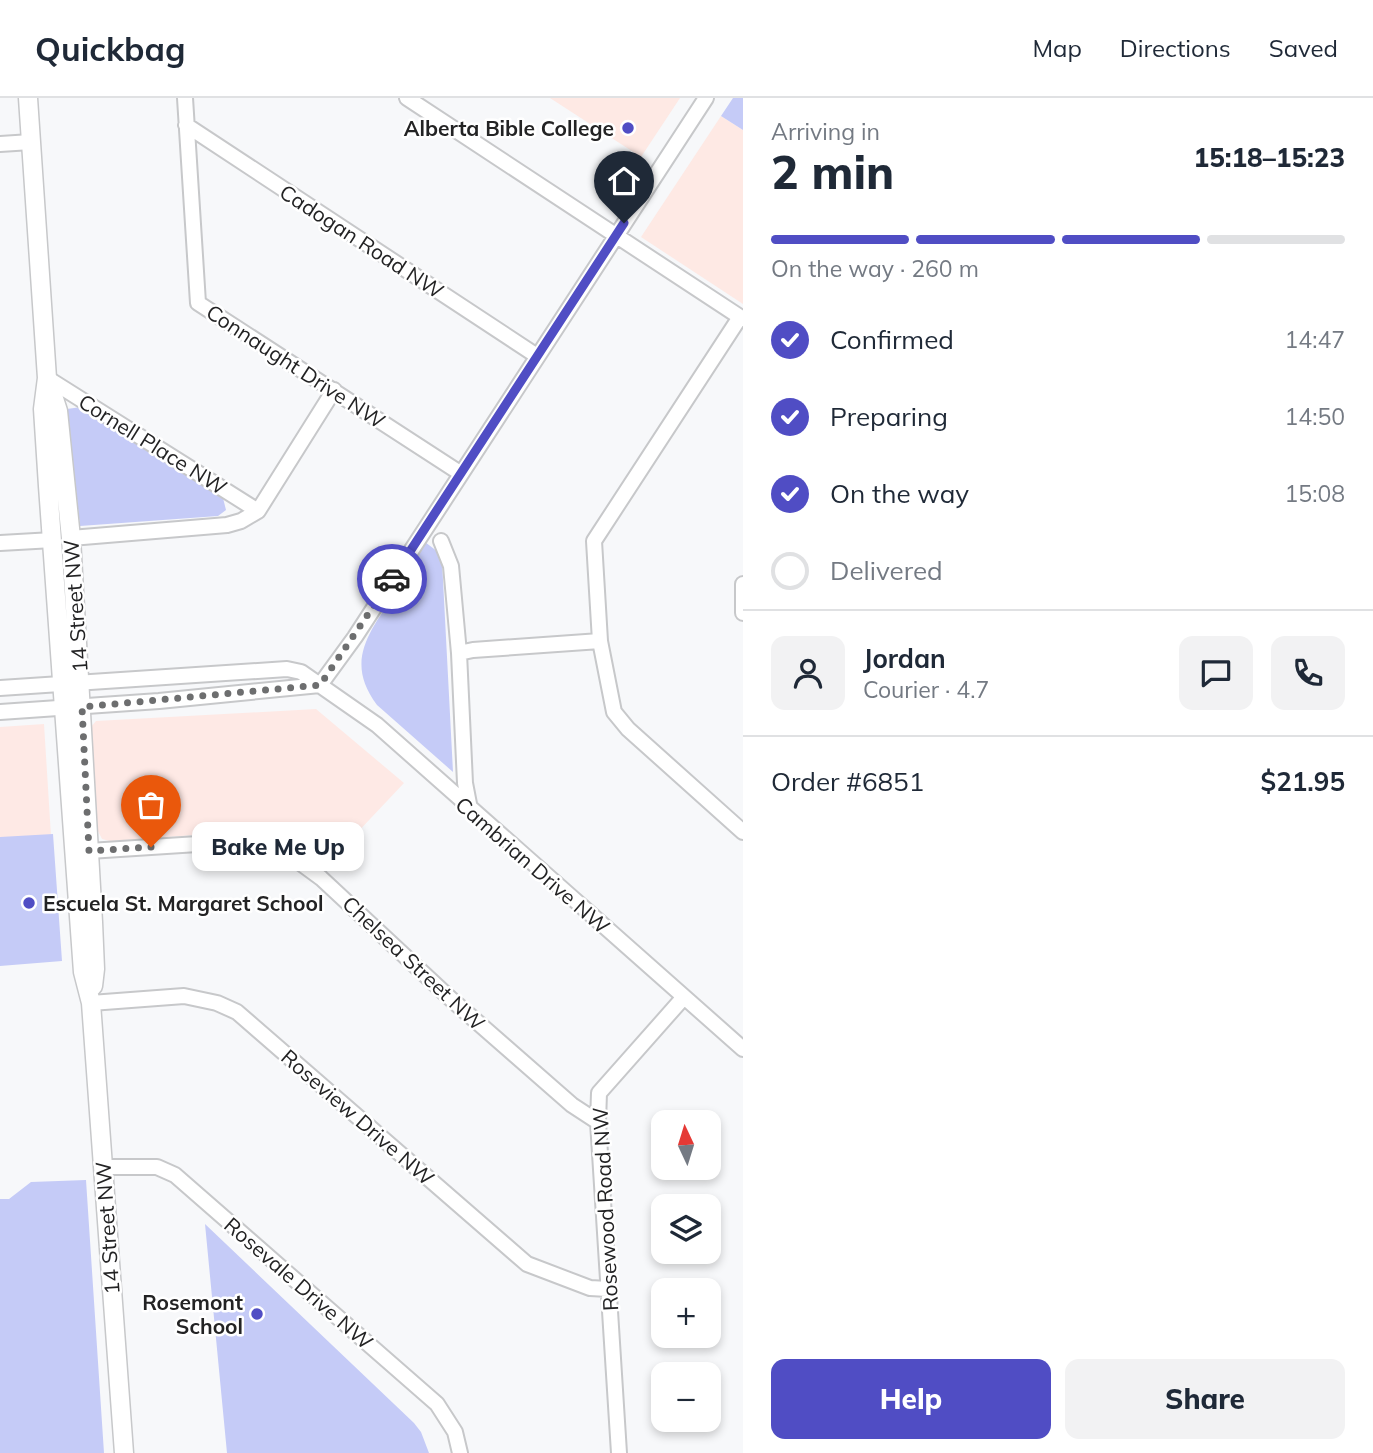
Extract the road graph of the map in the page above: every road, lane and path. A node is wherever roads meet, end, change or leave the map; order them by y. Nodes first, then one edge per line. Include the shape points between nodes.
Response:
1 (28, 98) edge
2 (185, 98) edge
3 (407, 98) edge
4 (706, 98) edge
5 (186, 125) junction
6 (32, 142) junction
7 (0, 144) edge
8 (616, 235) junction
9 (742, 318) edge
10 (537, 356) junction
11 (47, 378) junction
12 (334, 390) junction
13 (460, 473) junction
14 (258, 511) junction
15 (71, 538) junction
16 (52, 540) junction
17 (441, 541) dead end
18 (0, 543) edge
19 (743, 584) edge
20 (743, 613) edge
21 (600, 641) junction
22 (459, 653) junction
23 (72, 684) junction
24 (320, 685) junction
25 (0, 688) edge
26 (74, 707) junction
27 (0, 712) edge
28 (470, 809) junction
29 (743, 832) edge
30 (89, 851) junction
31 (684, 997) junction
32 (91, 1003) junction
33 (743, 1049) edge
34 (598, 1122) junction
35 (103, 1167) junction
36 (608, 1289) junction
37 (124, 1453) edge
38 (460, 1453) edge
39 (619, 1453) edge

1 - 6 main road, 14 Street NW
2 - 5 street, Connaught Drive NW
3 - 8 street
4 - 8 street
5 - 10 street, Cadogan Road NW
5 - 12 street, Connaught Drive NW via 198,303
6 - 7 street
6 - 11 main road, 14 Street NW
8 - 9 street
8 - 10 street
9 - 21 street via 594,541
10 - 13 street
11 - 14 street, Cornell Place NW
11 - 15 main road, 14 Street NW via 58,411
11 - 16 main road, 14 Street NW via 43,409
12 - 13 street, Connaught Drive NW
12 - 14 street
13 - 24 street
14 - 15 street via 228,525
15 - 23 main road, 14 Street NW
16 - 18 street
16 - 23 main road, 14 Street NW
17 - 22 street via 451,566
19 - 20 street
21 - 22 street
21 - 29 street via 614,712
22 - 28 street
23 - 24 street, Cambrian Drive NW via 287,669 301,671
23 - 25 street, Cambrian Drive NW
23 - 26 main road, 14 Street NW
24 - 26 street
24 - 28 street, Cambrian Drive NW via 377,725
26 - 27 street
26 - 30 main road, 14 Street NW
26 - 32 main road, 14 Street NW via 83,972
28 - 31 street, Cambrian Drive NW
30 - 32 main road, 14 Street NW via 95,969
30 - 34 street, Chelsea Street NW via 259,840 276,845 321,878 452,1000 572,1105
31 - 33 street, Cambrian Drive NW
31 - 34 street, Rosewood Road NW via 599,1093
32 - 35 main road, 14 Street NW
32 - 36 street, Roseview Drive NW via 184,996 237,1012 527,1264 590,1288
34 - 36 street, Rosewood Road NW
35 - 37 main road, 14 Street NW
35 - 38 street, Rosevale Drive NW via 157,1167 175,1175 437,1405 455,1432
36 - 39 street, Rosewood Road NW

